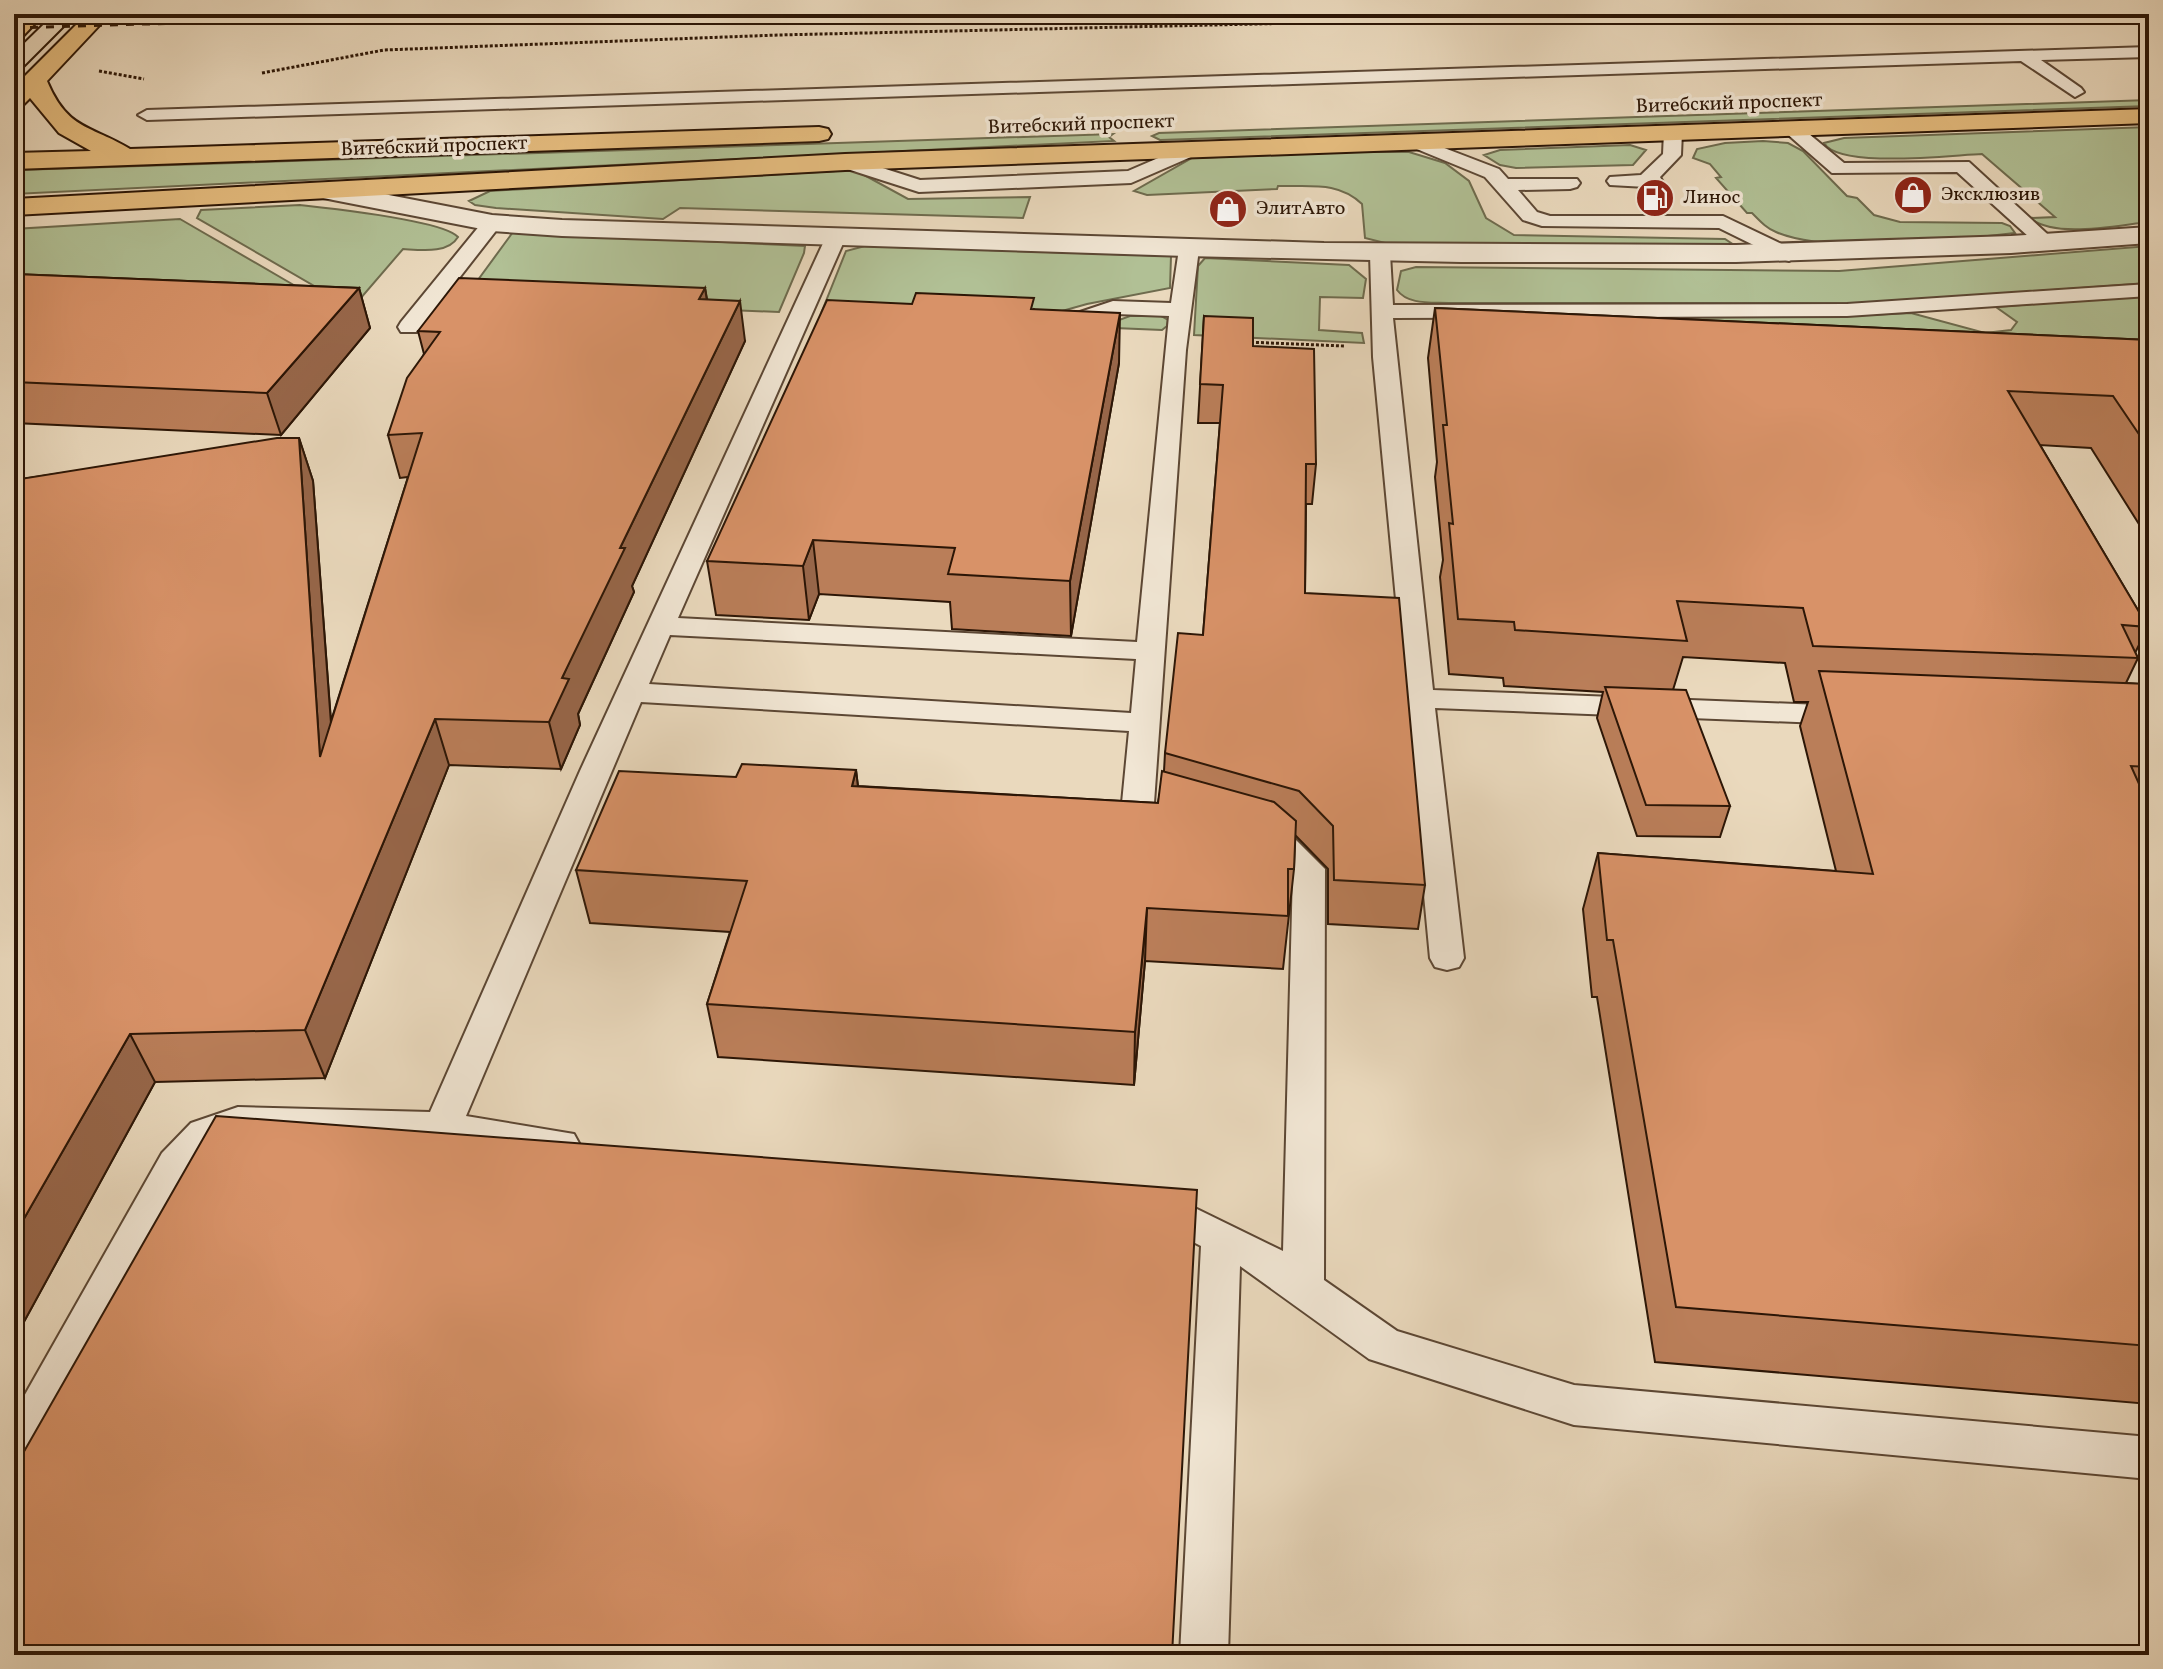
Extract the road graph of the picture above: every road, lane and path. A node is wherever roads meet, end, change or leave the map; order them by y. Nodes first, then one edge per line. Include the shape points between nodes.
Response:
1 (33, 14) edge
2 (99, 14) edge
3 (1690, 14) edge
4 (14, 32) edge
5 (2149, 52) edge
6 (2023, 55) junction
7 (86, 69) dead end
8 (258, 74) dead end
9 (157, 79) dead end
10 (35, 81) junction
11 (2105, 91) dead end
12 (2075, 92) junction
13 (2044, 93) dead end
14 (14, 101) edge
15 (147, 115) dead end
16 (2149, 116) edge
17 (1134, 128) dead end
18 (1791, 128) junction
19 (1673, 132) junction
20 (844, 133) dead end
21 (1413, 141) junction
22 (1152, 149) junction
23 (1193, 149) junction
24 (133, 157) junction
25 (14, 161) edge
26 (845, 162) junction
27 (1617, 181) dead end
28 (1570, 183) dead end
29 (1503, 185) junction
30 (327, 191) junction
31 (1665, 200) junction
32 (14, 207) edge
33 (492, 223) junction
34 (2149, 235) edge
35 (835, 239) junction
36 (2047, 243) junction
37 (1189, 249) junction
38 (1380, 254) junction
39 (1789, 255) junction
40 (2149, 290) edge
41 (1180, 310) junction
42 (1384, 312) junction
43 (409, 327) dead end
44 (1039, 333) edge
45 (661, 626) junction
46 (1150, 651) junction
47 (631, 692) junction
48 (1421, 698) junction
49 (1880, 717) edge
50 (1144, 723) junction
51 (1137, 805) edge
52 (1236, 832) edge
53 (1447, 958) dead end
54 (442, 1127) junction
55 (587, 1148) edge
56 (1117, 1198) edge
57 (1221, 1238) junction
58 (1303, 1289) junction
59 (14, 1456) edge
60 (2149, 1458) edge
61 (1204, 1655) edge

1 - 4 main road
2 - 10 main road
3 - 8 path via 778,35 384,50
5 - 6 lane
6 - 12 lane
6 - 15 lane
7 - 9 path
10 - 14 main road
10 - 24 main road via 47,109 66,129
11 - 12 main road
12 - 13 main road
16 - 18 main road, Витебский проспект
17 - 22 main road via 1136,142
18 - 19 main road, Витебский проспект
18 - 36 lane via 1839,169 1962,166
19 - 21 main road, Витебский проспект
19 - 31 lane via 1672,155 1650,176
20 - 24 main road, Витебский проспект
21 - 23 main road, Витебский проспект
21 - 29 lane via 1492,173
22 - 23 main road, Витебский проспект
22 - 26 main road, Витебский проспект
23 - 26 lane via 1131,177 919,186
24 - 25 main road, Витебский проспект
26 - 30 main road, Витебский проспект
27 - 31 lane
28 - 29 lane
29 - 31 lane via 1530,216 1549,222
30 - 32 main road, Витебский проспект
30 - 33 street, Витебский проспект
31 - 39 lane
33 - 35 street, Витебский проспект
33 - 43 lane
34 - 36 street, Витебский проспект
35 - 37 street, Витебский проспект
35 - 45 lane
36 - 39 street, Витебский проспект
37 - 38 street, Витебский проспект
37 - 41 lane
38 - 39 street, Витебский проспект
38 - 42 lane
40 - 42 lane via 1847,310
41 - 44 lane via 1113,307
41 - 46 lane
42 - 48 lane via 1384,357
45 - 46 lane
45 - 47 lane
46 - 50 lane
47 - 50 lane
47 - 54 lane via 611,772
48 - 49 lane
48 - 53 lane
50 - 51 lane
52 - 58 lane via 1281,844 1309,869
54 - 55 lane
54 - 59 lane via 238,1122 204,1134 176,1164
56 - 57 lane via 1148,1201
57 - 58 lane via 1260,1257
57 - 61 lane
58 - 60 lane via 1384,1346 1574,1405

